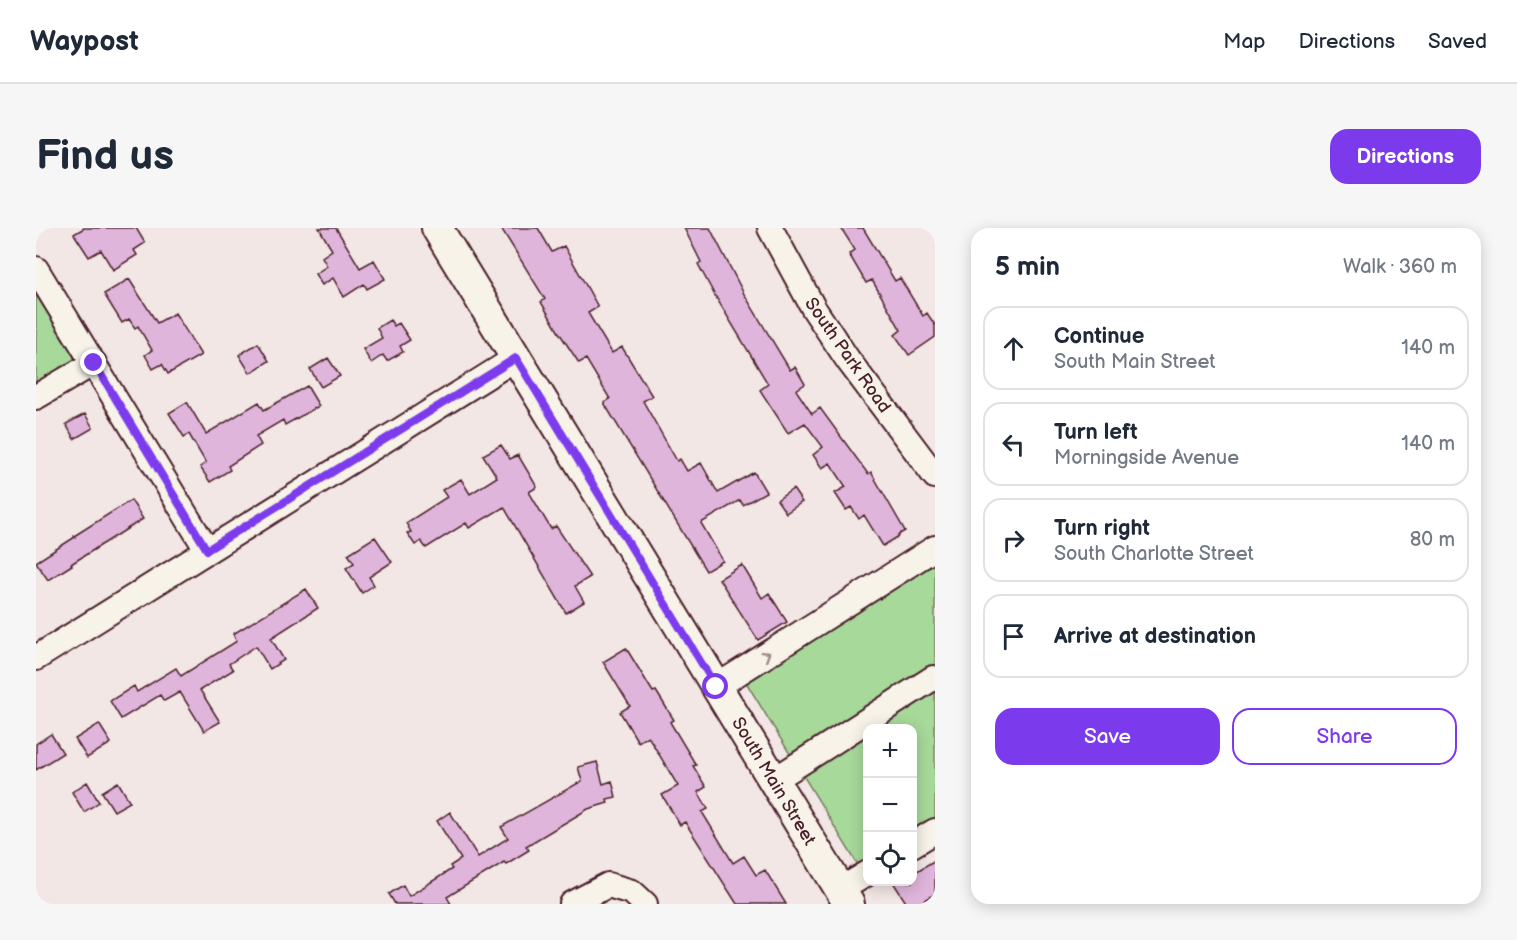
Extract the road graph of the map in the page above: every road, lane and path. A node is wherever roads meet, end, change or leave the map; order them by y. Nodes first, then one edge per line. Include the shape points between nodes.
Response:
1 (437, 228) edge
2 (770, 228) edge
3 (36, 268) edge
4 (516, 358) junction
5 (94, 363) junction
6 (36, 397) edge
7 (934, 471) edge
8 (935, 548) edge
9 (207, 550) junction
10 (36, 658) edge
11 (933, 678) dead end
12 (716, 687) junction
13 (774, 780) junction
14 (935, 831) edge
15 (917, 842) edge
16 (863, 877) edge
17 (845, 897) edge
18 (572, 904) edge
19 (645, 904) edge

1 - 4 main road, South Main Street
2 - 7 street, South Park Road via 814,309 848,360
3 - 5 street
4 - 9 street
4 - 12 main road, South Main Street
5 - 6 street
5 - 9 street
12 -> 8 street
9 - 10 street
11 - 13 street
12 - 13 main road, South Main Street
13 - 17 main road, South Main Street
14 - 15 street
16 - 17 street
18 - 19 street via 608,885 632,892

